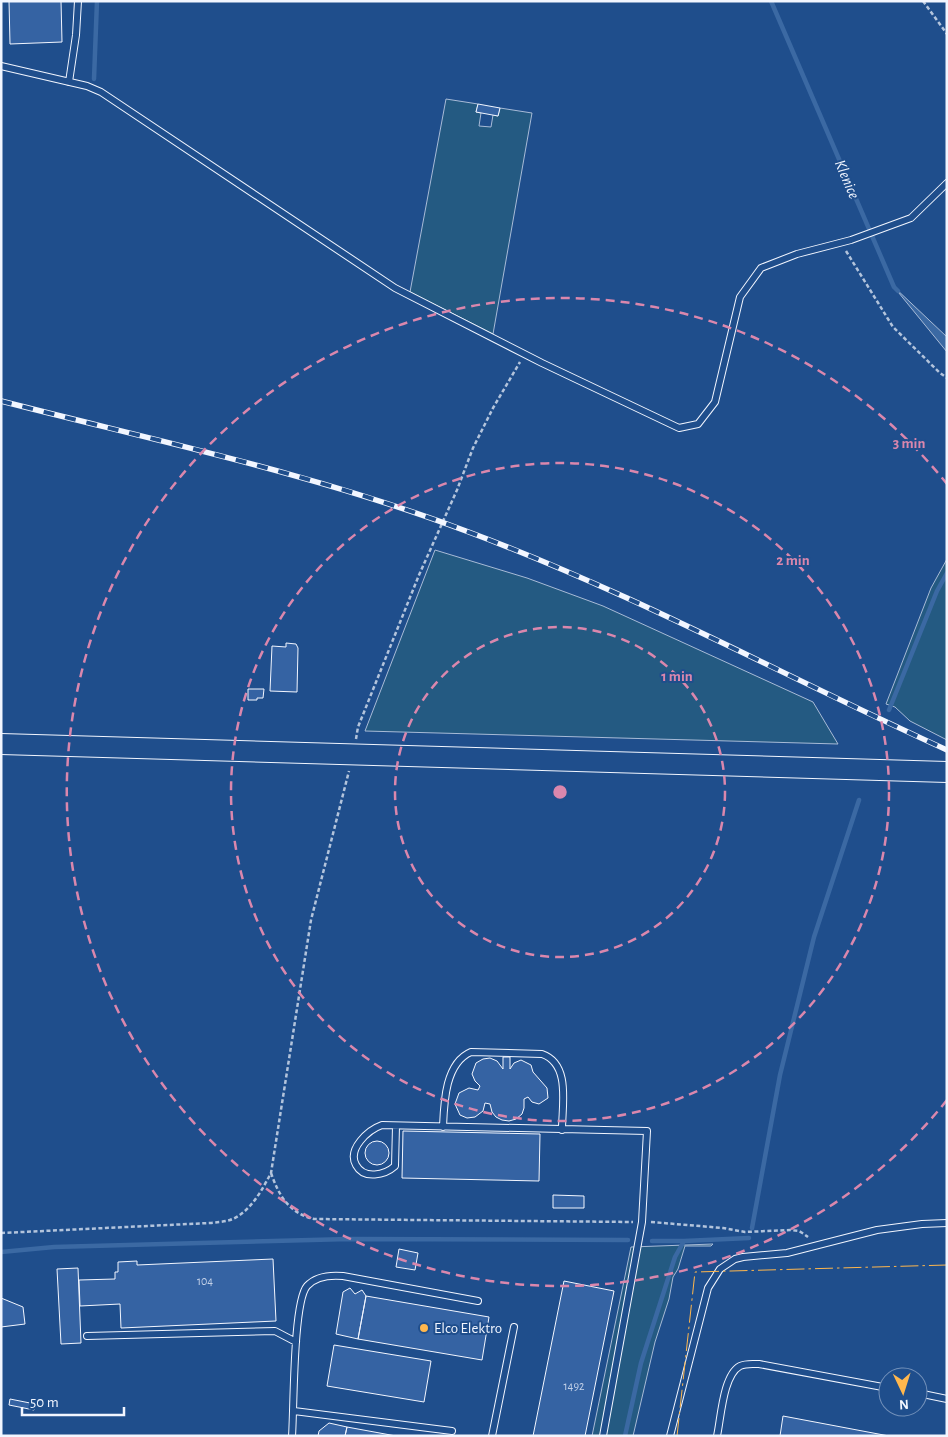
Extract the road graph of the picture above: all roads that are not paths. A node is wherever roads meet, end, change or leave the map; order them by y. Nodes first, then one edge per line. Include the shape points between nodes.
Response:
1 (78, 1) edge
2 (1, 66) edge
3 (69, 82) junction
4 (947, 183) edge
5 (1, 744) edge
6 (947, 772) edge
7 (396, 1126) junction
8 (443, 1127) junction
9 (562, 1130) junction
10 (947, 1223) edge
11 (478, 1301) dead end
12 (514, 1327) dead end
13 (87, 1336) dead end
14 (296, 1342) junction
15 (878, 1386) edge
16 (928, 1395) edge
17 (947, 1399) edge
18 (294, 1411) junction
19 (452, 1431) dead end
20 (292, 1436) edge
21 (492, 1436) edge
22 (603, 1436) edge
23 (670, 1436) edge
24 (717, 1436) edge

1 - 3 lane
2 - 3 lane
3 - 4 lane via 101,92 395,288 679,428 698,424 715,402 740,297 761,268 911,218
5 - 6 main road
7 - 7 lane via 376,1127 362,1139 354,1157 355,1164 376,1175 395,1166
7 - 8 lane
8 - 9 lane
8 - 9 lane via 453,1067 471,1052 542,1054 556,1062 562,1078
9 - 22 lane via 647,1131 642,1222
10 - 23 lane via 877,1230 776,1255 752,1255 734,1259 720,1269 708,1288
11 - 14 lane via 343,1276 326,1276 308,1284 304,1290
12 - 21 lane
13 - 14 lane via 275,1331
14 - 18 lane
15 - 24 lane via 747,1364 730,1375
16 - 17 lane
18 - 19 lane
18 - 20 lane

